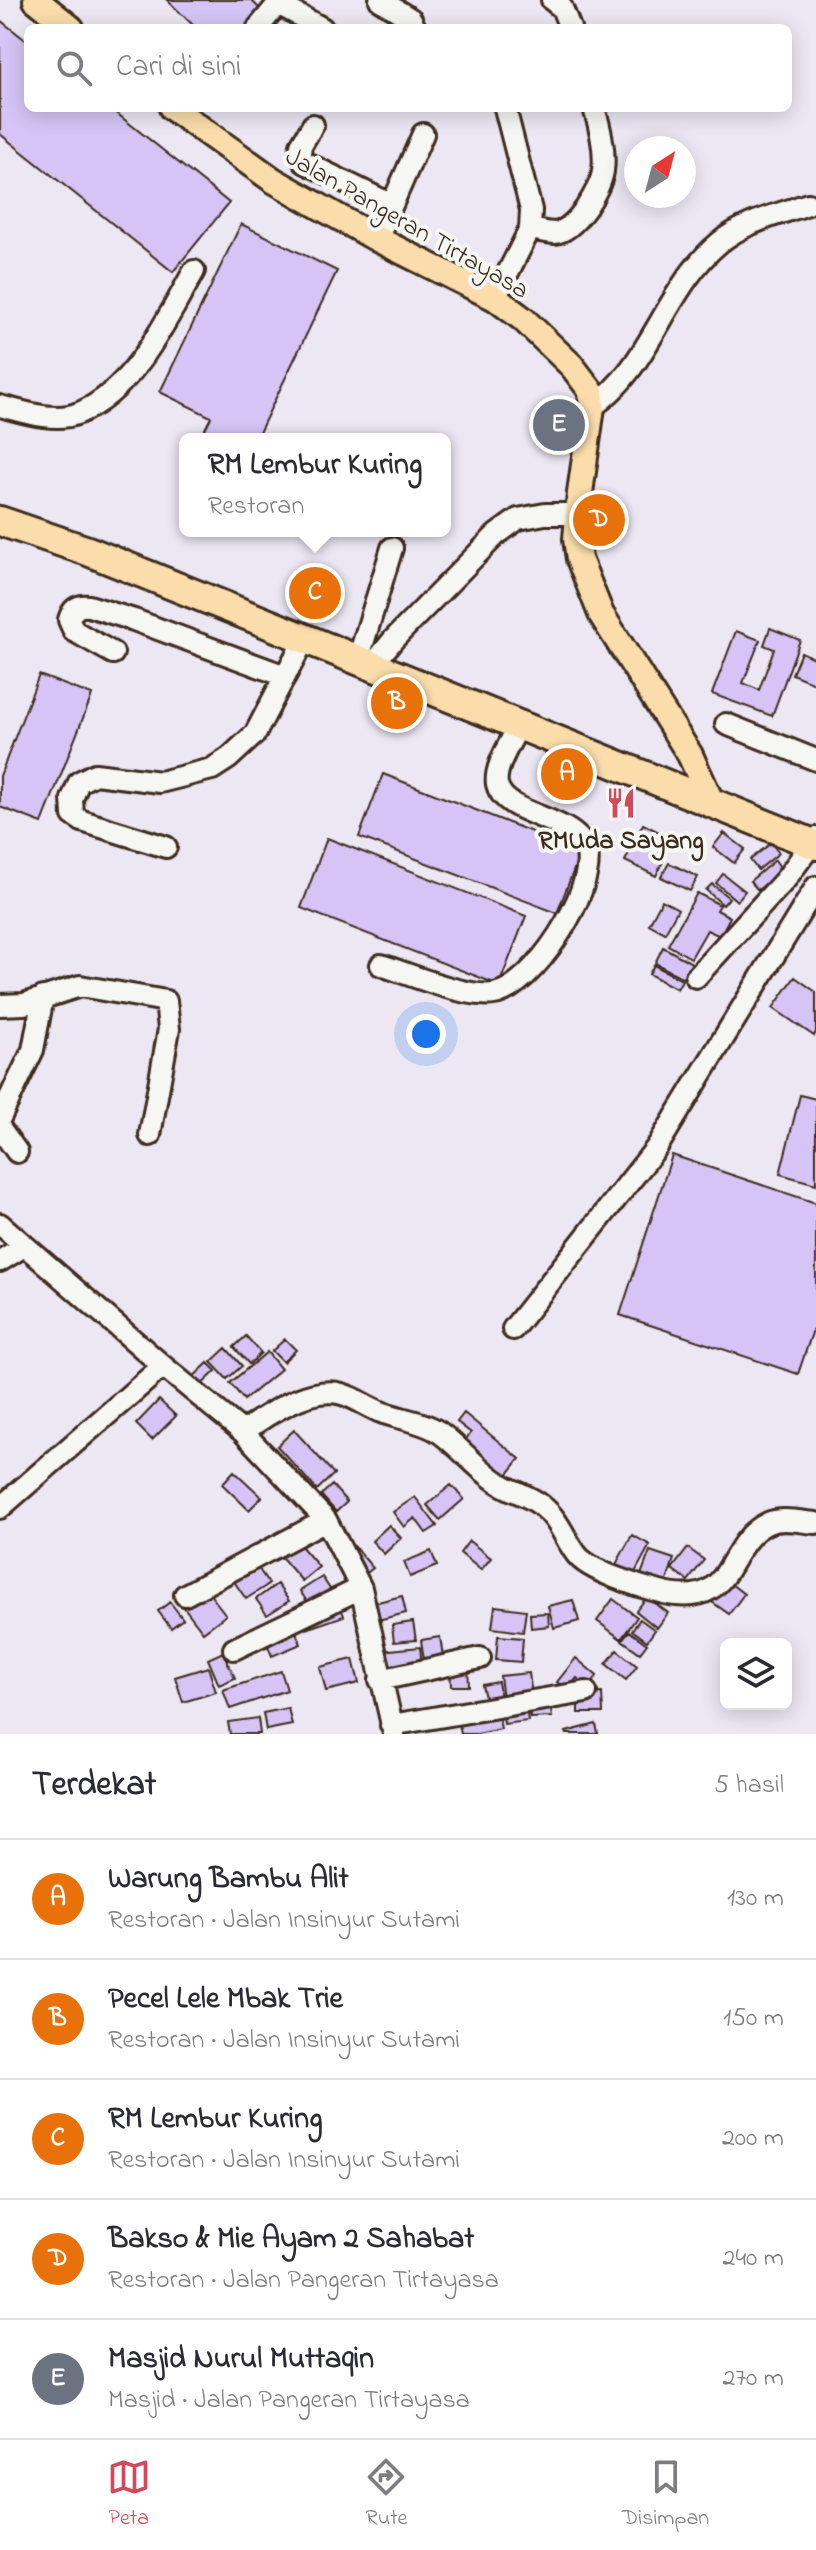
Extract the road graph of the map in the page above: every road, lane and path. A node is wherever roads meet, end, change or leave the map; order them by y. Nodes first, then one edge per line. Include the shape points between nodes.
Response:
1 (36, 0) edge
2 (380, 0) edge
3 (552, 0) edge
4 (279, 2) edge
5 (66, 24) edge
6 (261, 24) edge
7 (315, 24) edge
8 (413, 24) edge
9 (568, 24) edge
10 (184, 112) edge
11 (506, 112) edge
12 (595, 112) edge
13 (313, 125) dead end
14 (423, 134) dead end
15 (808, 204) dead end
16 (392, 205) junction
17 (530, 229) junction
18 (377, 239) junction
19 (194, 271) dead end
20 (495, 298) junction
21 (0, 406) edge
22 (592, 407) junction
23 (578, 514) junction
24 (0, 521) edge
25 (392, 548) dead end
26 (305, 638) junction
27 (113, 653) dead end
28 (365, 663) junction
29 (285, 676) junction
30 (726, 724) dead end
31 (518, 727) junction
32 (816, 760) edge
33 (711, 801) junction
34 (815, 842) edge
35 (166, 847) dead end
36 (816, 887) edge
37 (381, 965) dead end
38 (696, 977) dead end
39 (43, 997) junction
40 (0, 1005) edge
41 (0, 1118) edge
42 (0, 1128) edge
43 (150, 1135) dead end
44 (17, 1152) dead end
45 (0, 1224) edge
46 (24, 1246) junction
47 (0, 1261) edge
48 (513, 1329) dead end
49 (163, 1366) junction
50 (243, 1432) junction
51 (0, 1508) edge
52 (326, 1520) junction
53 (816, 1523) edge
54 (361, 1588) junction
55 (185, 1595) dead end
56 (234, 1649) dead end
57 (480, 1658) dead end
58 (380, 1680) junction
59 (586, 1692) dead end
60 (392, 1730) edge

1 - 5 main road
2 - 8 street
3 - 9 street
4 - 6 street
4 - 7 street
10 - 18 main road, Jalan Pangeran Tirtayasa via 273,180
11 - 17 street via 531,210
12 - 17 street via 603,172 596,191 566,229
13 - 16 street via 301,145 304,162
14 - 16 street
15 - 22 street via 742,227 717,244 618,388
16 - 18 street
17 - 20 street
18 - 20 main road, Jalan Pangeran Tirtayasa
19 - 21 street via 149,352 108,395 78,414 38,417
20 - 22 main road, Jalan Pangeran Tirtayasa via 572,366 591,391
22 - 23 main road
23 - 28 street via 518,519
23 - 33 main road via 579,559 601,614 690,755
24 - 26 highway
25 - 28 street
26 - 28 highway
26 - 29 street
27 - 29 street via 74,631 69,620 75,608 89,606 134,620
28 - 31 highway
29 - 35 street via 255,734 212,769 160,782 95,774 79,782 73,815
30 - 32 street
31 - 33 highway
31 - 37 street via 497,783 516,805 557,823 586,849 588,863 571,917 533,968 495,994 464,991
33 - 34 highway
34 - 38 street
36 - 48 street via 657,1147
39 - 40 street
39 - 41 street via 33,1050
39 - 43 street via 80,986 166,1001 169,1029
42 - 44 street
45 - 46 street
46 - 47 street
46 - 49 street
49 - 50 street
49 - 51 street
50 - 52 street
50 - 53 street via 308,1395 325,1392 422,1424 438,1431 500,1484 543,1506 557,1519 580,1559 660,1592 703,1593 719,1583 754,1532 769,1522
52 - 54 street
52 - 55 street
54 - 56 street
54 - 58 street
57 - 58 street
58 - 60 street
59 - 60 street

